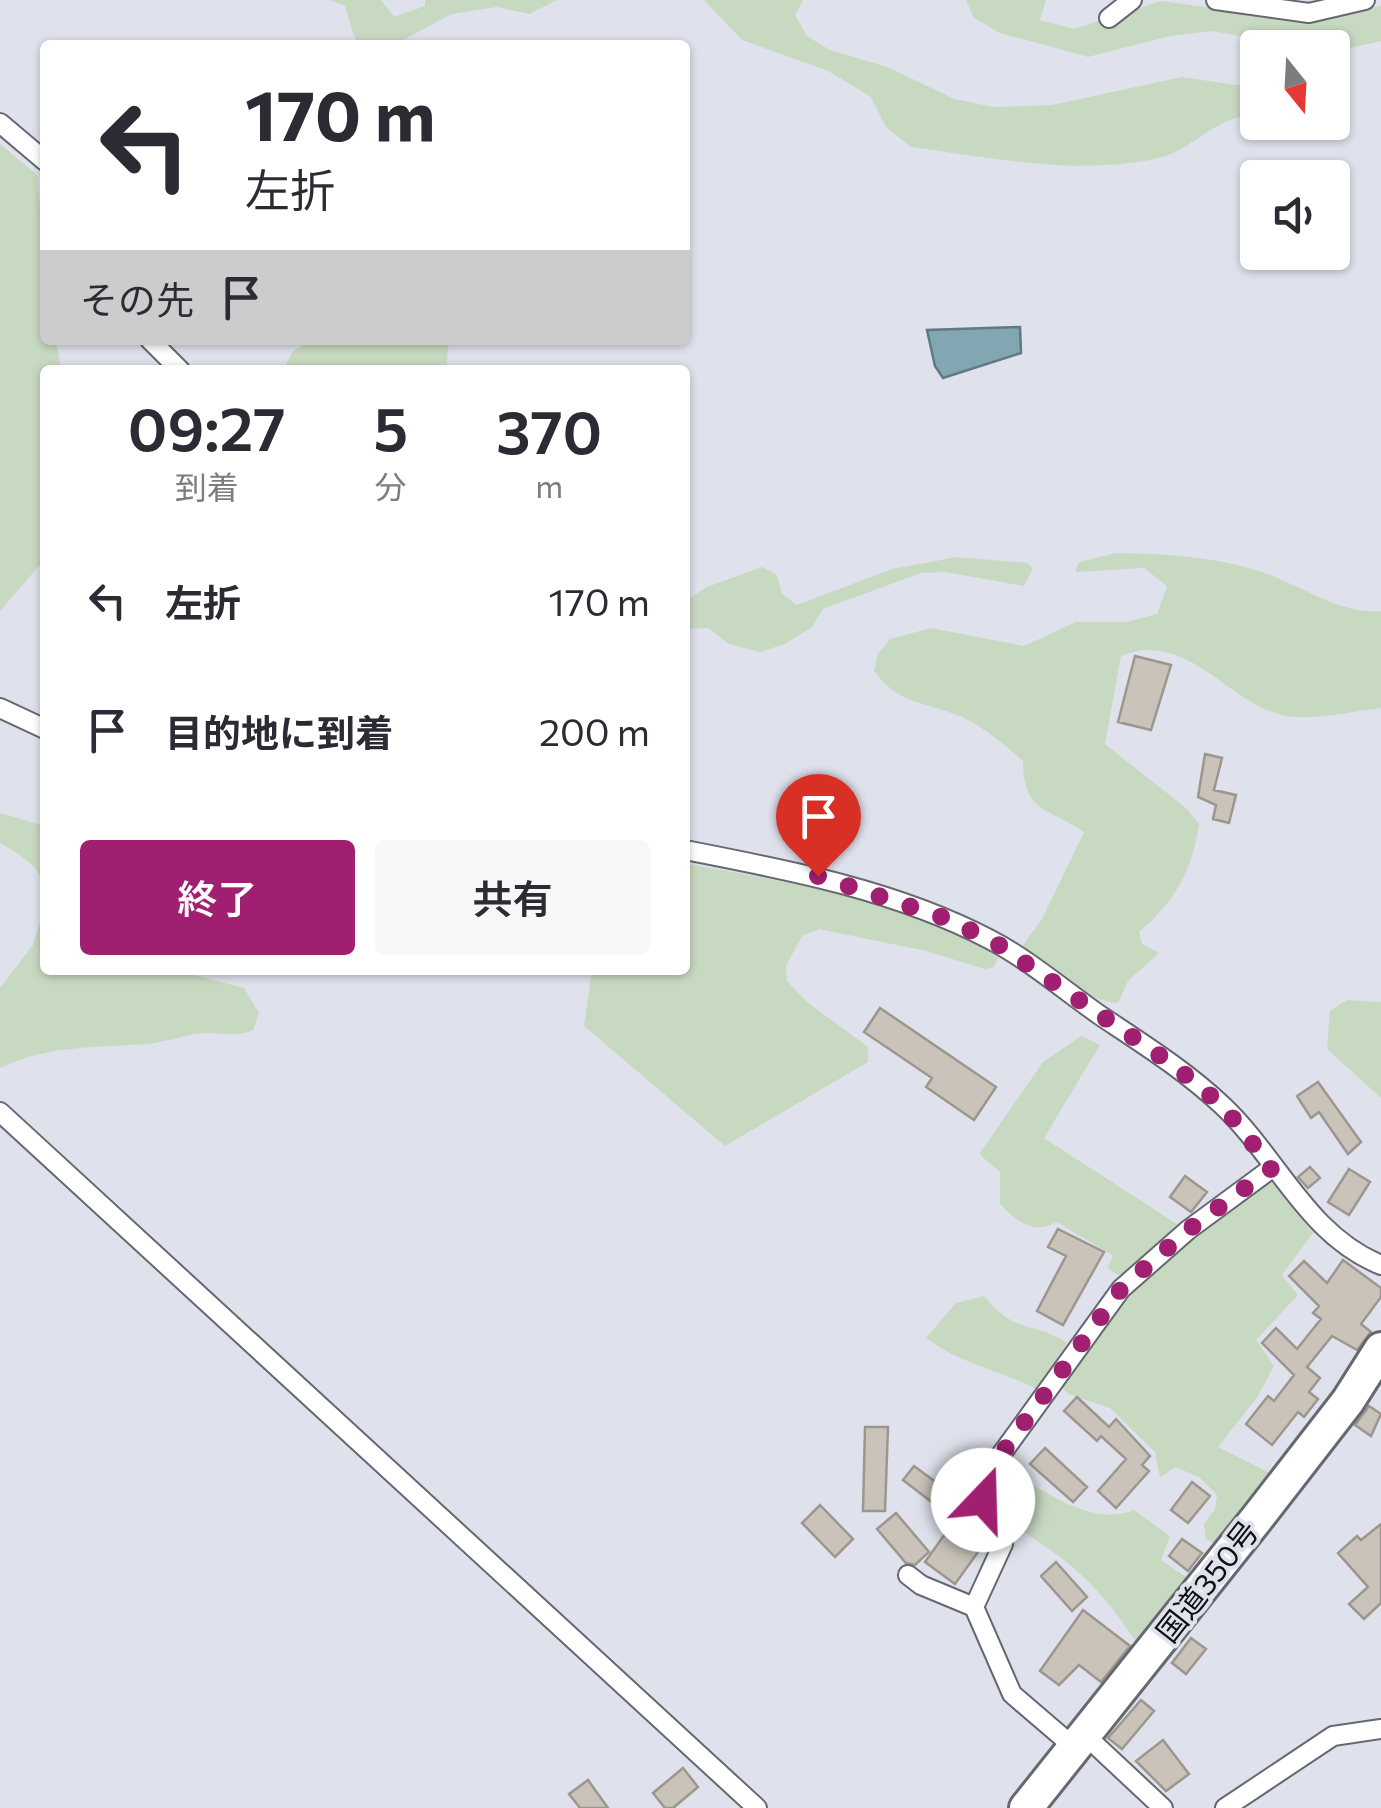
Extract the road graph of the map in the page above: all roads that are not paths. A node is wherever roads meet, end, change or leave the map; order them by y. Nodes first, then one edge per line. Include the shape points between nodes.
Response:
1 (1132, 0) edge
2 (1216, 0) edge
3 (1365, 0) edge
4 (1257, 4) edge
5 (1108, 18) dead end
6 (0, 123) edge
7 (40, 158) edge
8 (155, 345) edge
9 (175, 365) edge
10 (0, 708) edge
11 (40, 727) edge
12 (690, 851) edge
13 (0, 1112) edge
14 (1272, 1168) junction
15 (1381, 1265) edge
16 (1381, 1349) edge
17 (908, 1575) dead end
18 (974, 1607) junction
19 (1381, 1729) edge
20 (1081, 1742) junction
21 (751, 1803) edge
22 (729, 1808) edge
23 (1026, 1808) edge
24 (1164, 1808) edge
25 (1225, 1808) edge

1 - 5 street
2 - 4 street
3 - 4 street via 1309,12
6 - 7 street
8 - 9 street
10 - 11 street
12 - 14 street via 818,876 993,941 1172,1064 1223,1106
13 - 21 street
14 - 15 street via 1313,1217 1358,1255
14 - 18 street via 1121,1289 995,1463 982,1490 987,1517 1003,1544
16 - 20 highway, 国道350号 via 1348,1401
17 - 18 street
18 - 20 street via 1012,1694
19 - 25 street via 1333,1736
20 - 23 highway, 国道350号
20 - 24 street
21 - 22 street

